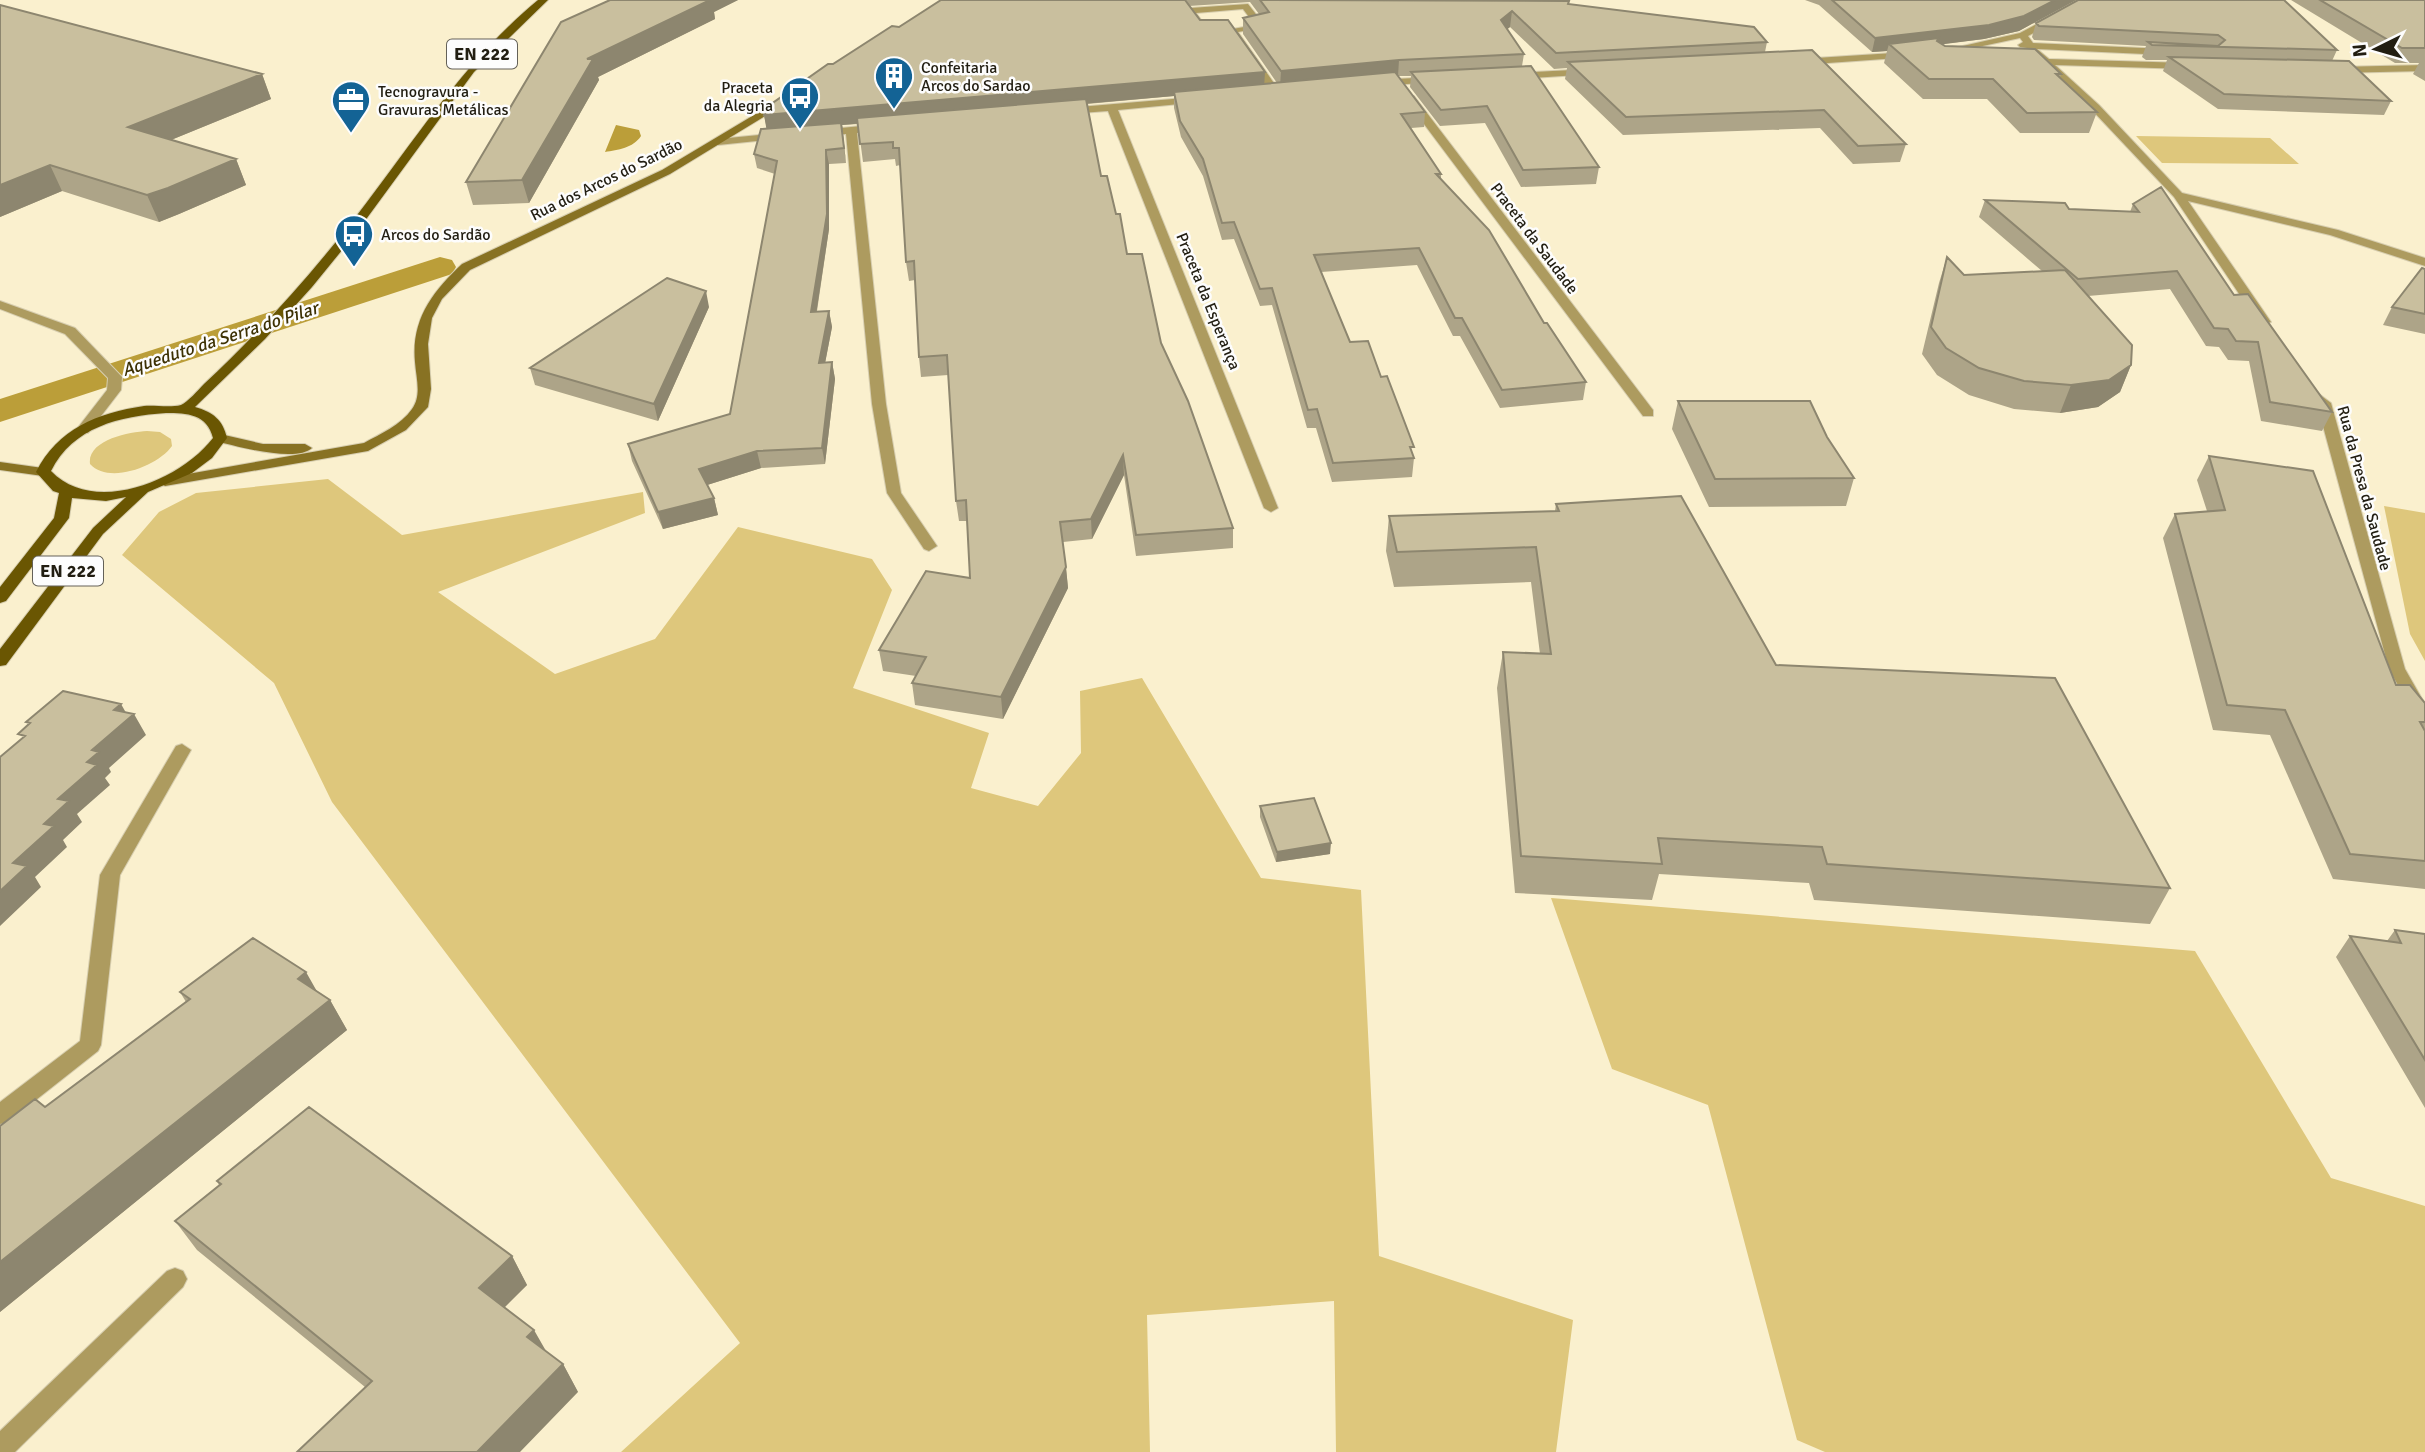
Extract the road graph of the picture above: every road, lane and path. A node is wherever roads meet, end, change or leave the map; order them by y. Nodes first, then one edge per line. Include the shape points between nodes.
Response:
1 (543, 0) edge
2 (2089, 0) edge
3 (1233, 30) junction
4 (2026, 40) junction
5 (1933, 52) edge
6 (2185, 53) edge
7 (1920, 56) edge
8 (1946, 60) edge
9 (1959, 60) edge
10 (2040, 62) junction
11 (1784, 63) edge
12 (2424, 63) edge
13 (2322, 65) edge
14 (2205, 66) edge
15 (1604, 71) edge
16 (1508, 76) edge
17 (1439, 80) edge
18 (1398, 82) junction
19 (1370, 84) edge
20 (1289, 91) edge
21 (796, 93) edge
22 (1276, 93) junction
23 (1262, 94) edge
24 (1208, 99) edge
25 (1112, 107) junction
26 (1057, 112) edge
27 (892, 126) edge
28 (850, 130) junction
29 (808, 134) edge
30 (795, 135) edge
31 (719, 142) junction
32 (2178, 195) junction
33 (2425, 262) edge
34 (0, 305) edge
35 (2275, 339) edge
36 (2309, 388) edge
37 (185, 410) junction
38 (1648, 413) dead end
39 (83, 430) junction
40 (220, 438) junction
41 (368, 447) junction
42 (0, 466) edge
43 (43, 472) junction
44 (165, 482) junction
45 (144, 489) junction
46 (66, 493) junction
47 (1271, 508) dead end
48 (929, 546) dead end
49 (0, 598) edge
50 (0, 661) edge
51 (2425, 719) edge
52 (182, 750) dead end
53 (0, 1115) edge
54 (175, 1279) dead end
55 (0, 1449) edge

1 - 37 main road, EN 222 via 480,56 312,280 251,349
2 - 4 street
3 - 3 street via 1261,27 1245,6 1190,11 1205,32
3 - 22 street
4 - 5 street
4 - 6 street
4 - 10 street
7 - 11 street
8 - 9 street
10 - 14 street
10 - 32 street via 2095,107
12 - 13 street
15 - 16 street
17 - 18 street
18 - 19 street
18 - 38 street, Praceta da Saudade
20 - 22 street
21 - 31 main road, Rua dos Arcos do Sardão
22 - 23 street
24 - 25 street
25 - 26 street
25 - 47 street, Praceta da Esperança
27 - 28 street
28 - 29 street
28 - 48 street via 878,404 894,493
30 - 31 street
31 - 41 main road, Rua dos Arcos do Sardão via 466,267 428,307 420,338 424,399 414,416
32 - 33 street via 2334,232
32 - 35 street
34 - 39 street via 71,331 115,377 114,390
36 - 51 street, Rua da Presa da Saudade via 2324,403 2397,669
37 - 39 main road via 135,412
37 - 40 main road via 208,416 218,425
39 - 43 main road via 62,443
40 - 41 main road, Rua dos Arcos do Sardão via 263,448
40 - 44 main road, EN 222 via 203,460
41 - 44 main road, Rua dos Arcos do Sardão
42 - 43 main road
43 - 46 main road via 50,484
44 - 45 main road, EN 222
45 - 46 main road, EN 222 via 102,496
45 - 50 main road, EN 222 via 98,531
46 - 49 main road, EN 222 via 61,518
52 - 53 street via 110,875 90,1045
54 - 55 street

